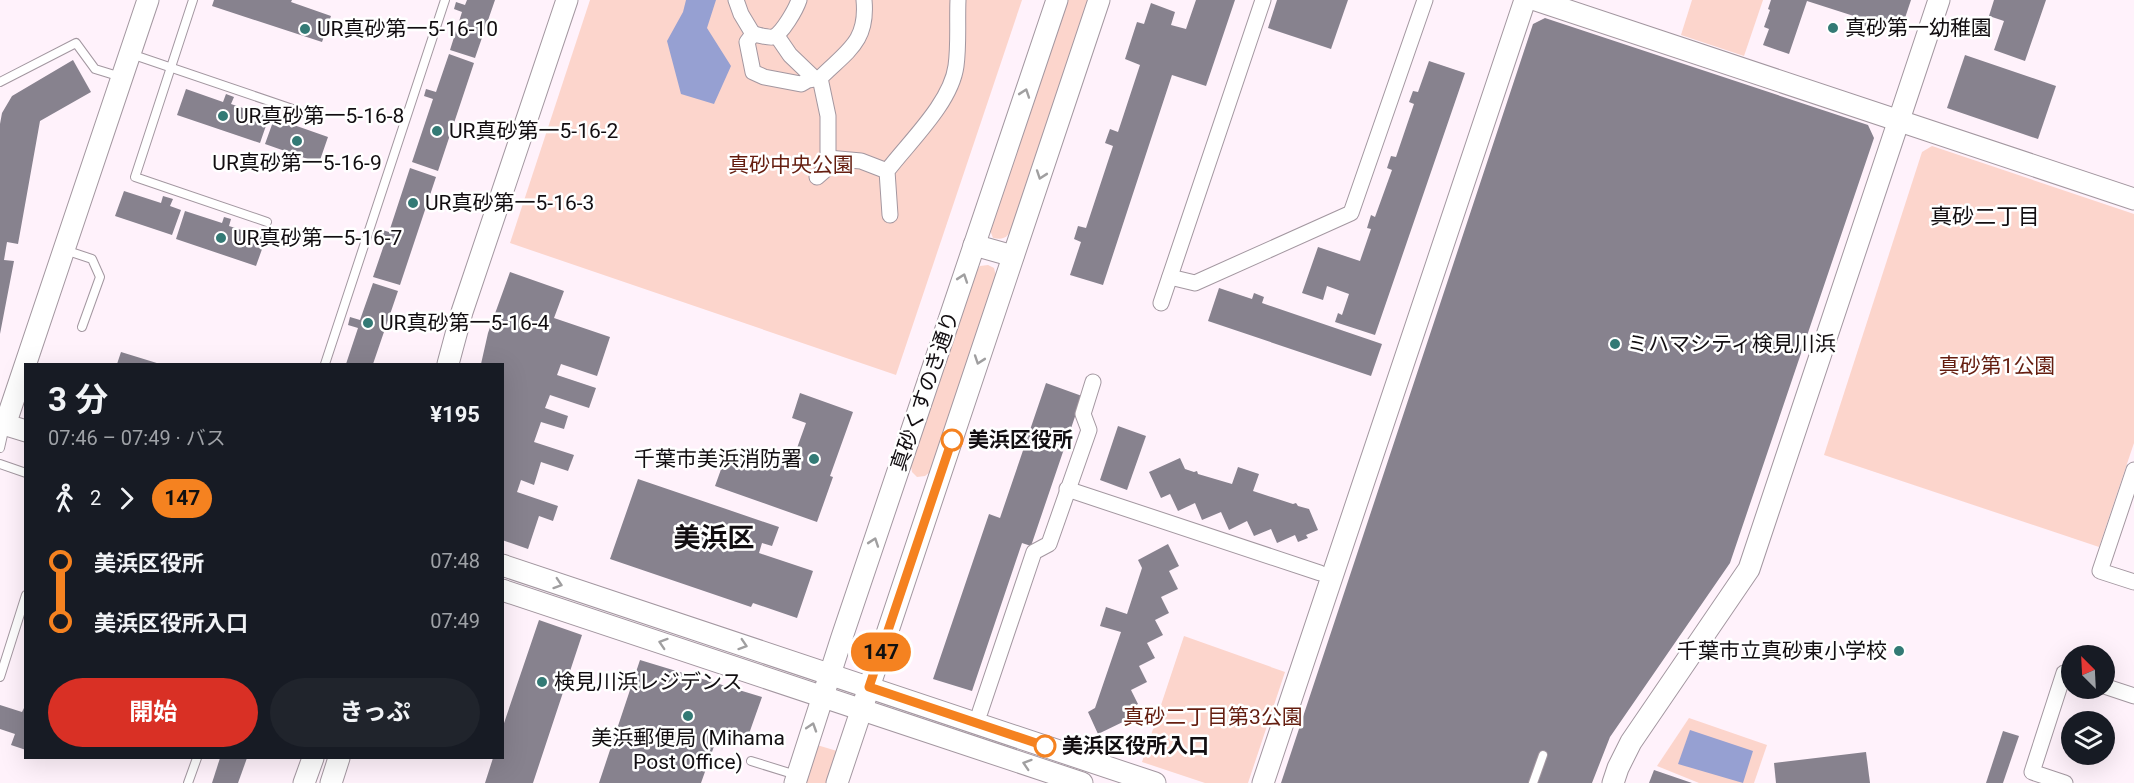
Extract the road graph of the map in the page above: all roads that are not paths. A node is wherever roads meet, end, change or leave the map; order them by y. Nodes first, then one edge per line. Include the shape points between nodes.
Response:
1 (148, 0) edge
2 (193, 0) edge
3 (445, 0) edge
4 (567, 0) edge
5 (736, 0) edge
6 (799, 0) edge
7 (864, 0) edge
8 (958, 0) edge
9 (1057, 0) edge
10 (1099, 0) edge
11 (1263, 0) edge
12 (1425, 0) edge
13 (1525, 0) edge
14 (1536, 0) edge
15 (1939, 0) edge
16 (753, 34) junction
17 (777, 36) junction
18 (130, 54) junction
19 (170, 67) junction
20 (122, 77) junction
21 (817, 78) junction
22 (0, 81) edge
23 (316, 117) dead end
24 (1898, 121) junction
25 (828, 159) junction
26 (887, 171) junction
27 (817, 177) dead end
28 (2134, 199) edge
29 (890, 215) dead end
30 (267, 222) dead end
31 (974, 245) junction
32 (64, 250) junction
33 (1013, 256) junction
34 (1170, 277) junction
35 (1161, 303) dead end
36 (82, 327) dead end
37 (26, 363) edge
38 (325, 363) edge
39 (448, 363) edge
40 (24, 369) edge
41 (1093, 382) dead end
42 (13, 402) edge
43 (3, 424) edge
44 (24, 430) edge
45 (0, 448) edge
46 (0, 464) edge
47 (2134, 470) edge
48 (24, 472) edge
49 (1067, 489) junction
50 (504, 566) edge
51 (1320, 573) dead end
52 (2134, 582) edge
53 (504, 591) edge
54 (24, 601) edge
55 (830, 674) junction
56 (0, 677) edge
57 (2061, 682) edge
58 (869, 687) junction
59 (2115, 690) edge
60 (2134, 696) edge
61 (822, 697) junction
62 (862, 709) junction
63 (980, 712) dead end
64 (1542, 755) dead end
65 (197, 759) edge
66 (313, 759) edge
67 (339, 759) edge
68 (751, 761) dead end
69 (796, 779) edge
70 (188, 783) edge
71 (304, 783) edge
72 (331, 783) edge
73 (837, 783) edge
74 (1082, 783) edge
75 (1155, 783) edge
76 (1263, 783) edge
77 (1533, 783) edge
78 (1613, 783) edge
79 (2065, 783) edge

1 - 18 street
2 - 19 lane
3 - 38 lane
4 - 39 street
5 - 16 street
6 - 17 street
7 - 21 street via 864,29 860,38
8 - 26 street via 956,68 947,92
31 -> 9 street, 真砂くすのき通り
10 -> 33 street, 真砂くすのき通り
11 - 34 street
12 - 34 street via 1351,213 1195,283
13 - 76 street
14 - 24 street
15 - 24 street
16 - 17 street
16 - 21 street via 747,42 753,72 801,84
17 - 21 street via 790,55
18 - 19 lane
18 - 20 street
19 - 23 lane
19 - 30 lane via 135,177
20 - 22 lane via 96,69 76,43
20 - 32 street
21 - 25 street via 828,116
24 - 28 street
24 - 78 street via 1749,570 1631,742
25 - 26 street via 861,161
25 - 27 street via 825,170
26 - 29 street
31 - 33 street
55 -> 31 street, 真砂くすのき通り
32 - 36 lane via 92,259 100,277
32 - 37 street
33 -> 58 street, 真砂くすのき通り
34 - 35 street
40 - 42 street
41 - 49 street via 1083,414 1089,430
42 - 43 street
43 - 44 street
43 - 45 lane
46 - 48 lane
47 - 52 street via 2100,571
49 - 51 street
49 - 63 street via 1049,544 1034,552
50 -> 55 street
61 -> 53 street
54 - 56 lane
55 - 58 street
55 - 61 street, 真砂くすのき通り
57 - 79 street via 2032,772
58 - 62 street, 真砂くすのき通り
58 - 75 street
59 - 60 street
61 - 62 street
69 -> 61 street, 真砂くすのき通り
62 - 73 street, 真砂くすのき通り
74 -> 62 street
64 - 77 lane
65 - 70 lane
66 - 71 street
67 - 72 street
68 - 69 lane

